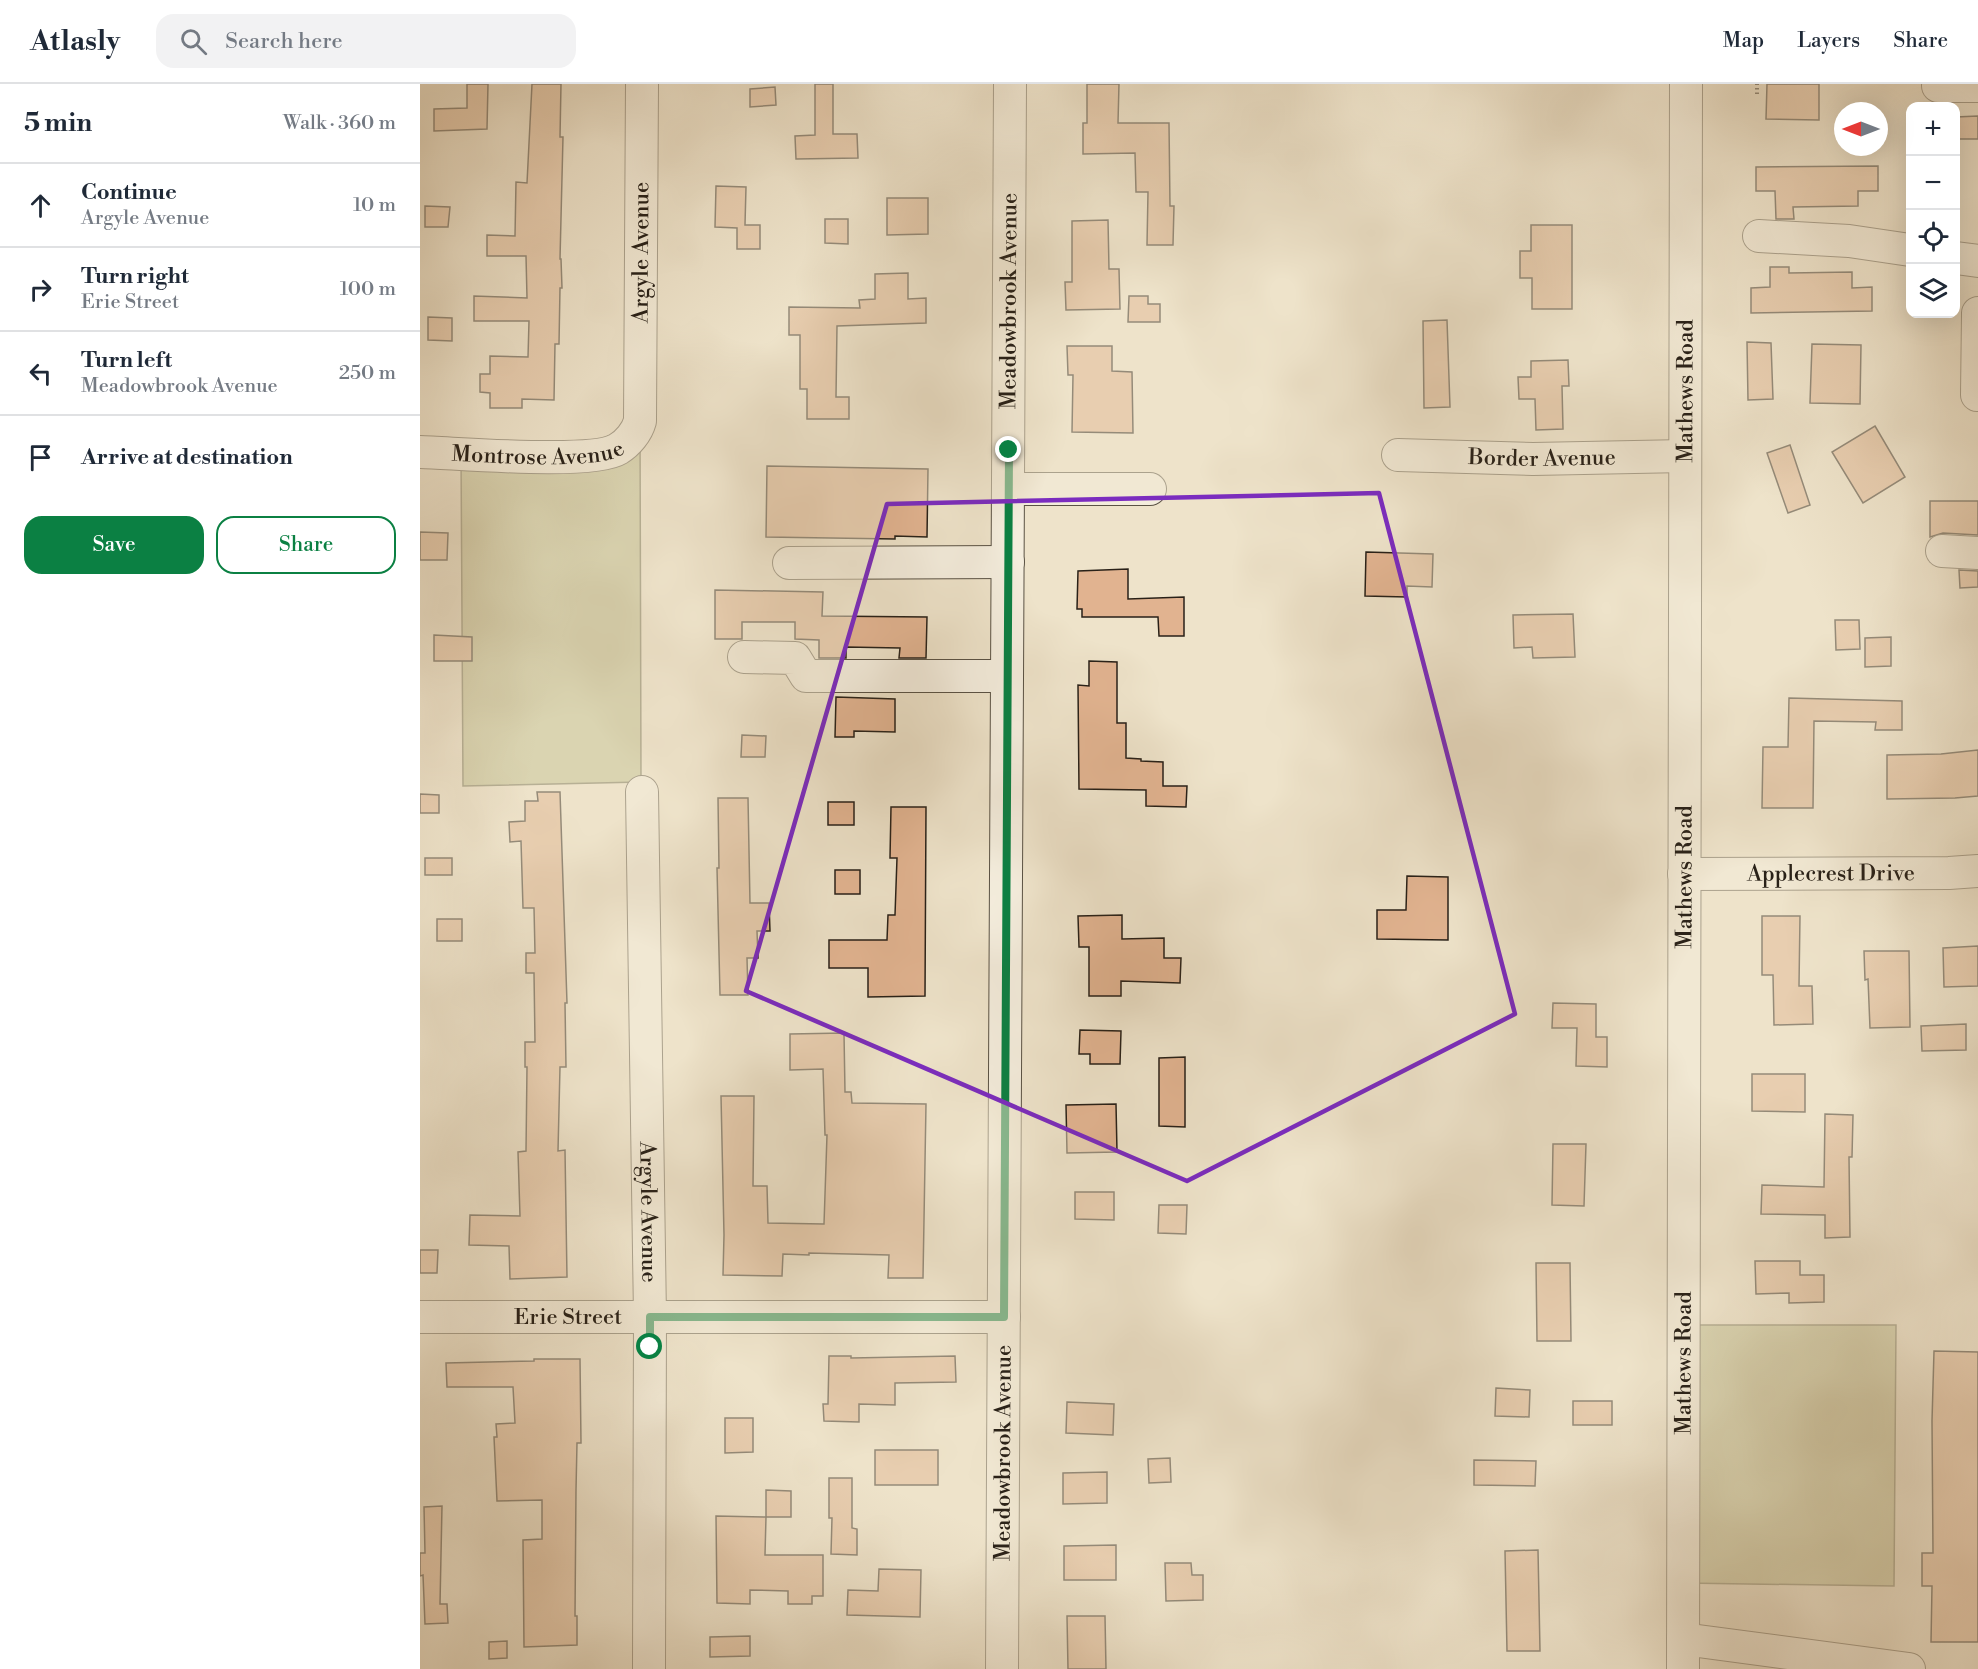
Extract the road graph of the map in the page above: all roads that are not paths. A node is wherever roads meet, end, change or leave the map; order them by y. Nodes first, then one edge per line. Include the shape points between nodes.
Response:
1 (642, 84) edge
2 (1011, 84) edge
3 (1686, 84) edge
4 (1938, 86) dead end
5 (1978, 86) edge
6 (1759, 236) dead end
7 (1906, 249) edge
8 (1960, 259) edge
9 (1978, 261) edge
10 (1978, 313) edge
11 (1978, 322) edge
12 (1977, 395) edge
13 (640, 421) joint
14 (420, 452) edge
15 (1398, 455) dead end
16 (1685, 456) junction
17 (1008, 489) junction
18 (1150, 489) dead end
19 (1942, 551) dead end
20 (1978, 553) edge
21 (1008, 562) junction
22 (789, 563) dead end
23 (744, 657) dead end
24 (1007, 676) junction
25 (642, 792) dead end
26 (1978, 870) edge
27 (1684, 873) junction
28 (420, 1317) edge
29 (650, 1317) junction
30 (1004, 1317) junction
31 (1683, 1654) edge
32 (649, 1669) edge
33 (1002, 1669) edge
34 (1909, 1669) edge

1 - 13 street, Argyle Avenue
2 - 17 street, Meadowbrook Avenue
3 - 16 street, Mathews Road
4 - 5 street
6 - 7 street via 1849,241
8 - 9 street
10 - 11 street
11 - 12 street
13 - 14 street, Montrose Avenue via 632,436 617,450 597,456
15 - 16 street, Border Avenue via 1533,459
16 - 27 street, Mathews Road
17 - 18 street
17 - 21 street, Meadowbrook Avenue
19 - 20 street
21 - 22 street
21 - 24 street, Meadowbrook Avenue
23 - 24 street via 795,658 806,676
24 - 30 street, Meadowbrook Avenue
25 - 29 street, Argyle Avenue
26 - 27 street, Applecrest Drive
27 - 31 street, Mathews Road
28 - 29 street, Erie Street
29 - 30 street, Erie Street
29 - 32 street, Argyle Avenue
30 - 33 street, Meadowbrook Avenue
31 - 34 street

